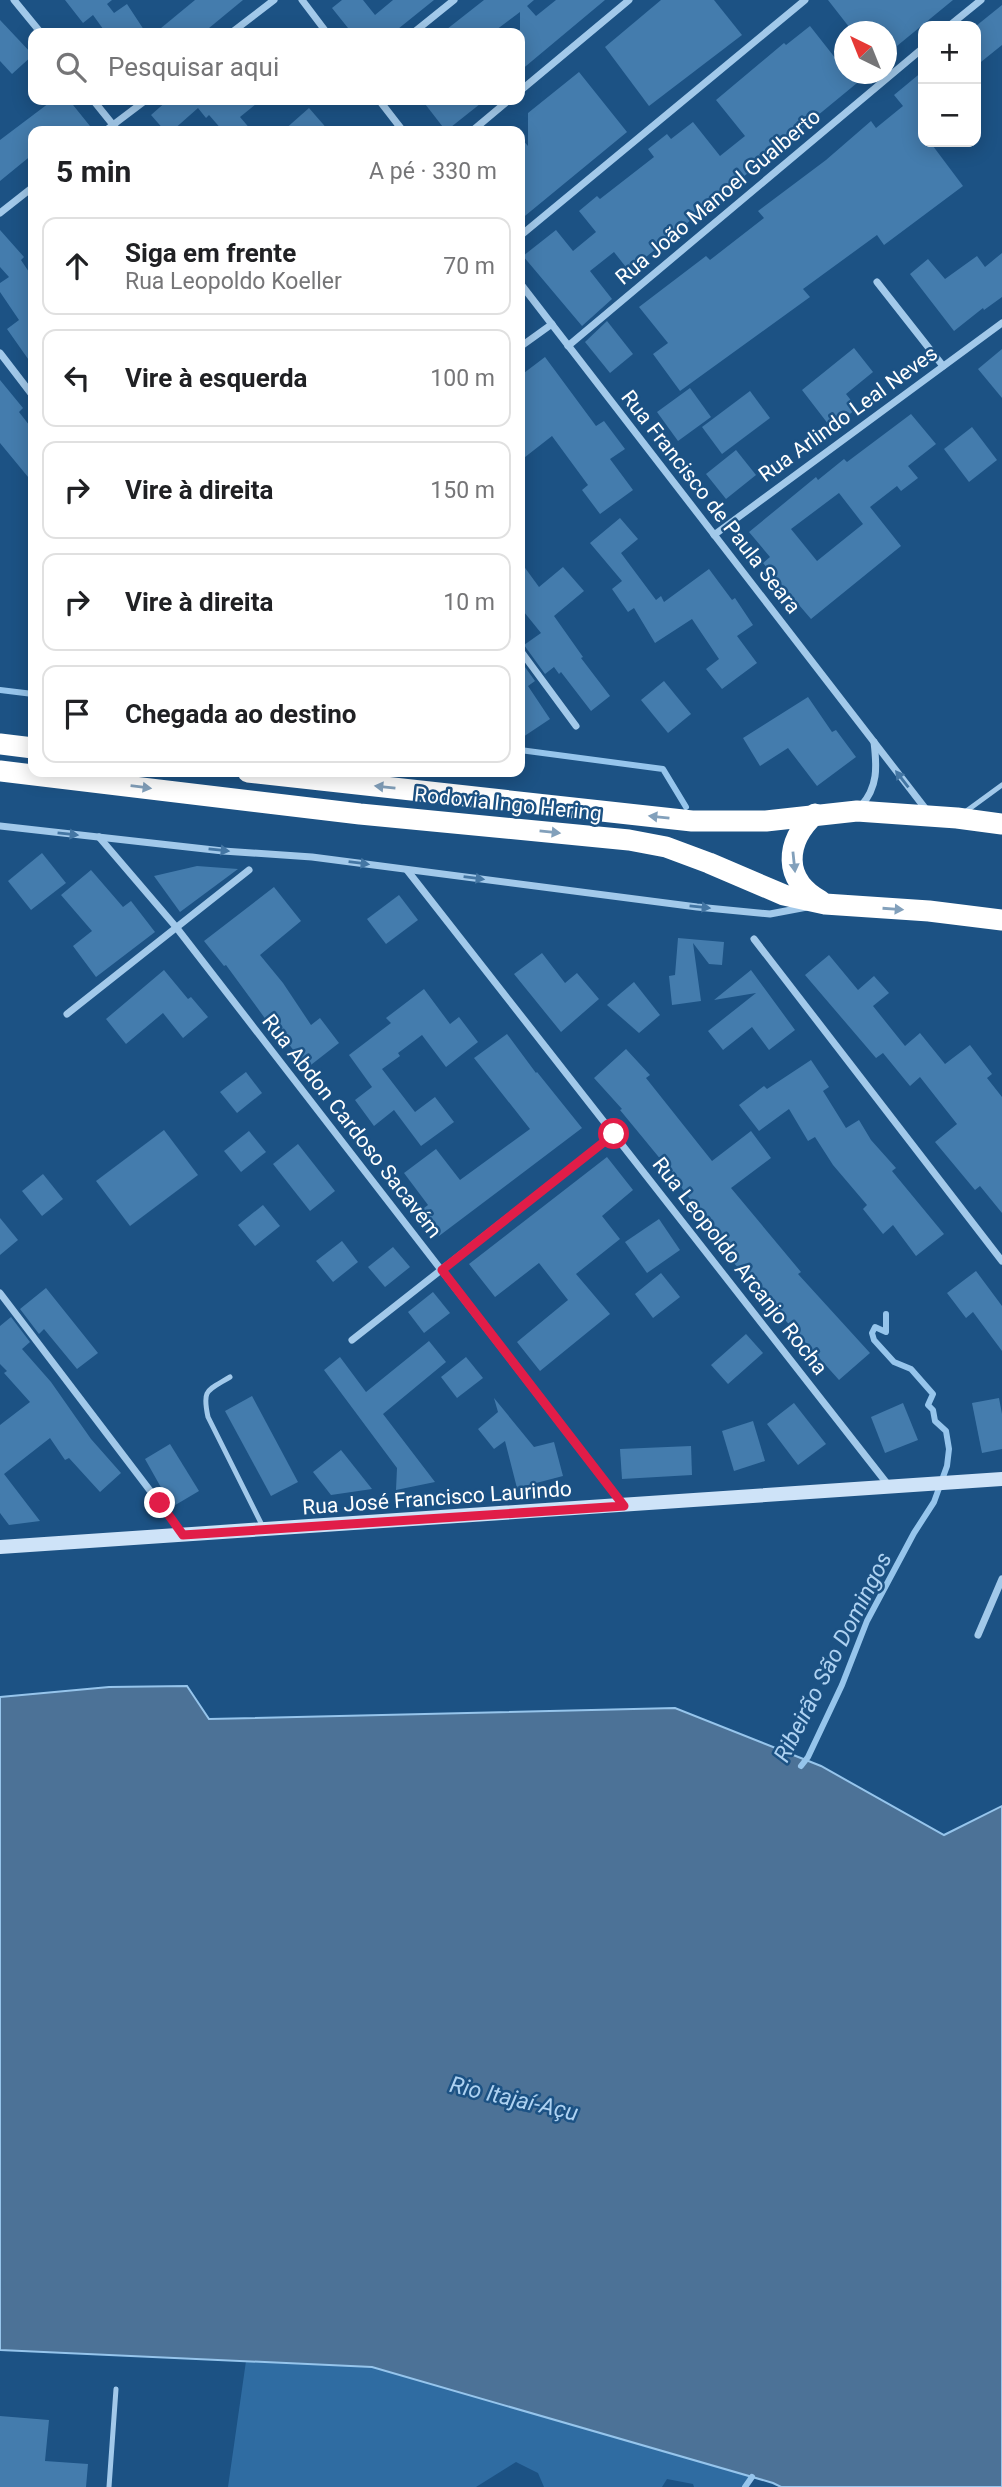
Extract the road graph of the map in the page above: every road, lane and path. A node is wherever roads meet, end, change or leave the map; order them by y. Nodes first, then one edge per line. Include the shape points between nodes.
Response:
1 (14, 0) edge
2 (274, 0) edge
3 (302, 0) edge
4 (454, 0) edge
5 (629, 0) edge
6 (804, 0) edge
7 (981, 0) edge
8 (955, 21) edge
9 (37, 28) edge
10 (238, 28) edge
11 (323, 28) edge
12 (420, 28) edge
13 (918, 52) edge
14 (525, 87) edge
15 (97, 105) edge
16 (141, 105) edge
17 (383, 105) edge
18 (503, 105) edge
19 (114, 126) edge
20 (118, 126) edge
21 (399, 126) edge
22 (478, 126) edge
23 (28, 191) edge
24 (0, 213) edge
25 (525, 232) edge
26 (877, 282) dead end
27 (525, 289) edge
28 (1002, 323) edge
29 (552, 324) junction
30 (525, 343) edge
31 (568, 346) junction
32 (0, 354) edge
33 (943, 366) junction
34 (28, 390) edge
35 (714, 535) junction
36 (525, 657) edge
37 (576, 726) dead end
38 (874, 742) junction
39 (0, 744) edge
40 (28, 747) edge
41 (0, 771) edge
42 (28, 774) edge
43 (50, 777) edge
44 (293, 777) edge
45 (1002, 785) edge
46 (857, 810) junction
47 (815, 814) junction
48 (931, 816) junction
49 (957, 818) junction
50 (1002, 824) edge
51 (0, 826) edge
52 (99, 837) junction
53 (249, 870) dead end
54 (407, 870) junction
55 (825, 904) junction
56 (1002, 920) edge
57 (176, 927) junction
58 (754, 939) dead end
59 (67, 1014) dead end
60 (614, 1134) junction
61 (1002, 1261) edge
62 (442, 1270) junction
63 (0, 1293) edge
64 (352, 1340) dead end
65 (230, 1377) dead end
66 (1002, 1479) edge
67 (889, 1487) junction
68 (624, 1506) junction
69 (265, 1530) junction
70 (183, 1535) junction
71 (0, 1547) edge
72 (1002, 1579) edge
73 (978, 1635) dead end
74 (116, 2389) dead end
75 (109, 2487) edge

1 - 9 street
2 - 10 street
3 - 11 street
4 - 12 street
5 - 14 street
6 - 25 street
7 - 8 street
13 - 31 street, Rua João Manoel Gualberto
15 - 19 street
16 - 20 street
17 - 21 street
18 - 22 street
23 - 24 street
26 - 33 street
27 - 29 street, Rua Francisco de Paula Seara
28 - 33 street, Rua Arlindo Leal Neves
29 - 30 street
29 - 31 street, Rua Francisco de Paula Seara
31 - 35 street, Rua Francisco de Paula Seara
32 - 34 street
33 - 35 street, Rua Arlindo Leal Neves
35 - 38 street, Rua Francisco de Paula Seara
36 - 37 street
38 - 46 street via 874,785
48 -> 38 street, Rua Francisco de Paula Seara
39 - 40 highway
41 -> 42 highway, Rodovia Ingo Hering
43 -> 55 highway, Rodovia Ingo Hering via 629,840 666,847 784,895
47 -> 44 highway, Rodovia Ingo Hering via 765,821 692,821
45 - 49 lane
46 - 47 highway, Rodovia Ingo Hering
46 - 48 highway, Rodovia Ingo Hering
47 -> 55 highway via 797,835 792,863 797,880 809,895
48 - 49 highway, Rodovia Ingo Hering
49 - 50 highway, Rodovia Ingo Hering
51 -> 52 street
52 -> 54 street
52 - 57 street, Rua Abdon Cardoso Sacavém
53 - 57 street
54 -> 55 street via 770,915
54 - 60 street, Rua Leopoldo Arcanjo Rocha
55 -> 56 highway, Rodovia Ingo Hering
57 - 59 street
57 - 62 street, Rua Abdon Cardoso Sacavém
58 - 61 street
60 - 62 street
60 - 67 street, Rua Leopoldo Arcanjo Rocha
62 - 64 street
62 - 68 street, Rua Abdon Cardoso Sacavém
63 - 70 street
65 - 69 lane via 208,1390 204,1399 208,1417
66 - 67 main road, Rua José Francisco Laurindo
67 - 68 main road, Rua José Francisco Laurindo
68 - 69 main road, Rua José Francisco Laurindo
69 - 70 main road, Rua José Francisco Laurindo
70 - 71 main road, Rua José Francisco Laurindo
72 - 73 street
74 - 75 lane

